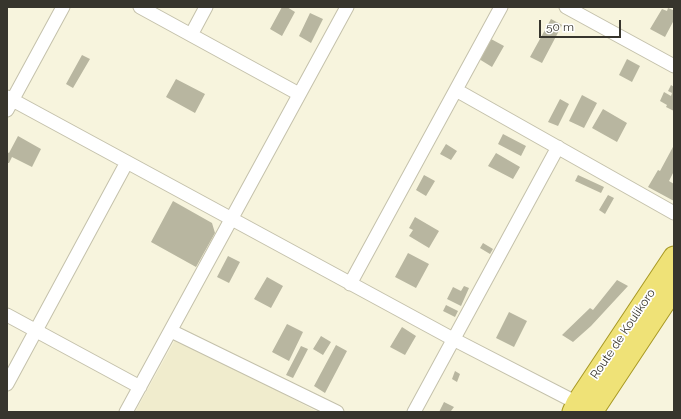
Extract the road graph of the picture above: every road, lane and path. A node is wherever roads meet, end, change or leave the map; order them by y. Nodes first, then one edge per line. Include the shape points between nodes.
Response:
1 (63, 7) edge
2 (140, 7) edge
3 (206, 7) edge
4 (347, 7) edge
5 (501, 7) edge
6 (566, 7) edge
7 (191, 35) junction
8 (674, 66) edge
9 (456, 90) junction
10 (300, 94) junction
11 (9, 102) edge
12 (558, 147) junction
13 (127, 162) junction
14 (674, 213) edge
15 (231, 219) junction
16 (674, 257) edge
17 (350, 284) junction
18 (674, 288) edge
19 (7, 315) edge
20 (36, 331) junction
21 (171, 331) junction
22 (453, 340) junction
23 (7, 384) edge
24 (140, 387) junction
25 (586, 410) edge
26 (126, 412) edge
27 (337, 412) edge
28 (414, 412) edge

1 - 11 street
2 - 7 street
3 - 7 street
4 - 10 street
5 - 9 street
6 - 8 street
7 - 10 street
9 - 12 street
9 - 17 street
10 - 15 street
11 - 13 street
12 - 14 street
12 - 22 street
13 - 15 street
13 - 20 street
15 - 17 street
15 - 21 street
16 - 25 main road, Route de Koulikoro
17 - 22 street
18 - 25 main road, Route de Koulikoro
19 - 20 street
20 - 23 street
20 - 24 street
21 - 24 street
21 - 27 street
22 - 25 street
22 - 28 street
24 - 26 street

